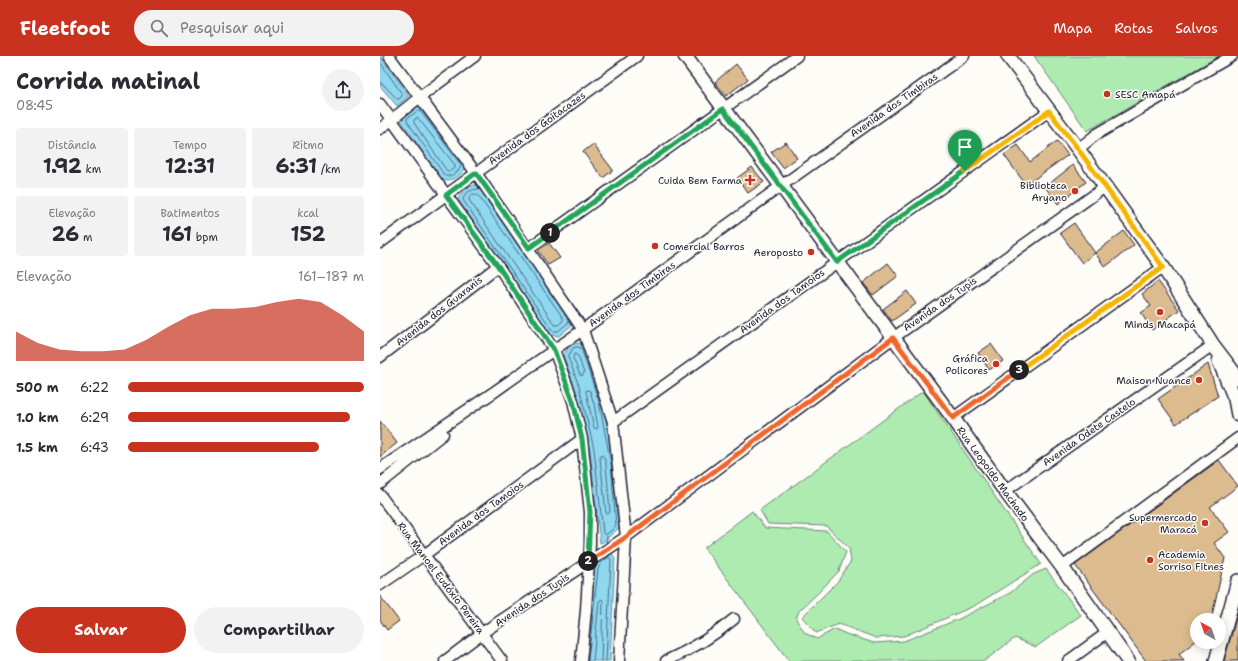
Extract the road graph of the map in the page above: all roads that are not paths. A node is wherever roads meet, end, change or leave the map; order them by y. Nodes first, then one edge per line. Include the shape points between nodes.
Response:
1 (389, 56) edge
2 (475, 56) edge
3 (637, 56) edge
4 (685, 56) edge
5 (797, 56) edge
6 (964, 56) edge
7 (1008, 56) edge
8 (1232, 56) edge
9 (417, 99) junction
10 (380, 104) edge
11 (723, 109) junction
12 (1049, 111) junction
13 (393, 119) junction
14 (380, 129) edge
15 (1078, 149) junction
16 (475, 174) junction
17 (781, 186) junction
18 (1106, 187) junction
19 (447, 194) junction
20 (380, 243) edge
21 (529, 248) junction
22 (837, 262) junction
23 (498, 266) junction
24 (1163, 267) junction
25 (581, 331) junction
26 (893, 338) junction
27 (1213, 345) junction
28 (557, 348) junction
29 (380, 357) edge
30 (1238, 378) edge
31 (494, 392) junction
32 (1238, 415) edge
33 (953, 418) junction
34 (613, 422) junction
35 (1238, 438) edge
36 (582, 439) junction
37 (380, 469) edge
38 (380, 484) edge
39 (1005, 491) junction
40 (380, 495) edge
41 (623, 538) junction
42 (424, 555) junction
43 (589, 562) junction
44 (1062, 567) junction
45 (1238, 581) edge
46 (380, 585) edge
47 (1236, 596) edge
48 (734, 618) dead end
49 (1108, 632) junction
50 (482, 633) junction
51 (444, 661) edge
52 (502, 661) edge
53 (581, 661) edge
54 (619, 661) edge
55 (666, 661) edge
56 (1068, 661) edge
57 (1128, 661) edge
58 (1216, 661) edge

1 - 9 street
2 - 9 street
3 - 16 street, Avenida dos Goitacazes
4 - 11 main road, Rua Leopoldo Machado
5 - 11 street
6 - 17 street, Avenida dos Timbiras
7 - 12 main road
8 - 15 street via 1097,134
9 - 13 street
9 - 16 street
10 - 13 street
11 - 17 main road, Rua Leopoldo Machado
11 - 21 street
12 - 15 main road
12 - 22 street, Avenida dos Tamoios
13 - 14 street
13 - 19 street
15 - 18 main road
16 - 19 street, Avenida dos Goitacazes
16 - 21 street
17 - 22 main road, Rua Leopoldo Machado
17 - 25 street, Avenida dos Timbiras
18 - 24 main road
18 - 26 street, Avenida dos Tupis
19 - 20 street, Avenida dos Goitacazes
19 - 23 street
21 - 25 street
22 - 26 main road, Rua Leopoldo Machado
22 - 34 street, Avenida dos Tamoios
23 - 28 street
23 - 29 street, Avenida dos Guaranis
24 - 27 main road
24 - 33 street
25 - 28 street, Avenida dos Timbiras
25 - 34 street
26 - 33 main road, Rua Leopoldo Machado
26 - 41 street, Avenida dos Tupis
27 - 30 main road
27 - 32 main road via 1235,399
27 - 39 street, Avenida Odete Castelo
28 - 31 street, Avenida dos Timbiras
28 - 36 street
31 - 37 street, Avenida dos Timbiras
31 - 38 street, Avenida dos Timbiras
33 - 39 main road, Rua Leopoldo Machado
34 - 41 street
35 - 44 street
36 - 42 street, Avenida dos Tamoios
36 - 43 street via 590,512
39 - 44 main road, Rua Leopoldo Machado
40 - 42 street, Rua Manoel Eudóxio Pereira
41 - 43 street, Avenida dos Tupis
41 - 54 street
42 - 46 street, Avenida dos Tamoios
42 - 50 street, Rua Manoel Eudóxio Pereira
43 - 50 street, Avenida dos Tupis
43 - 53 street
44 - 49 main road, Rua Leopoldo Machado
45 - 47 main road
47 - 58 main road
48 - 55 street via 724,628
49 - 56 street
49 - 57 main road, Rua Leopoldo Machado
50 - 51 street, Avenida dos Tupis
50 - 52 street, Rua Manoel Eudóxio Pereira

